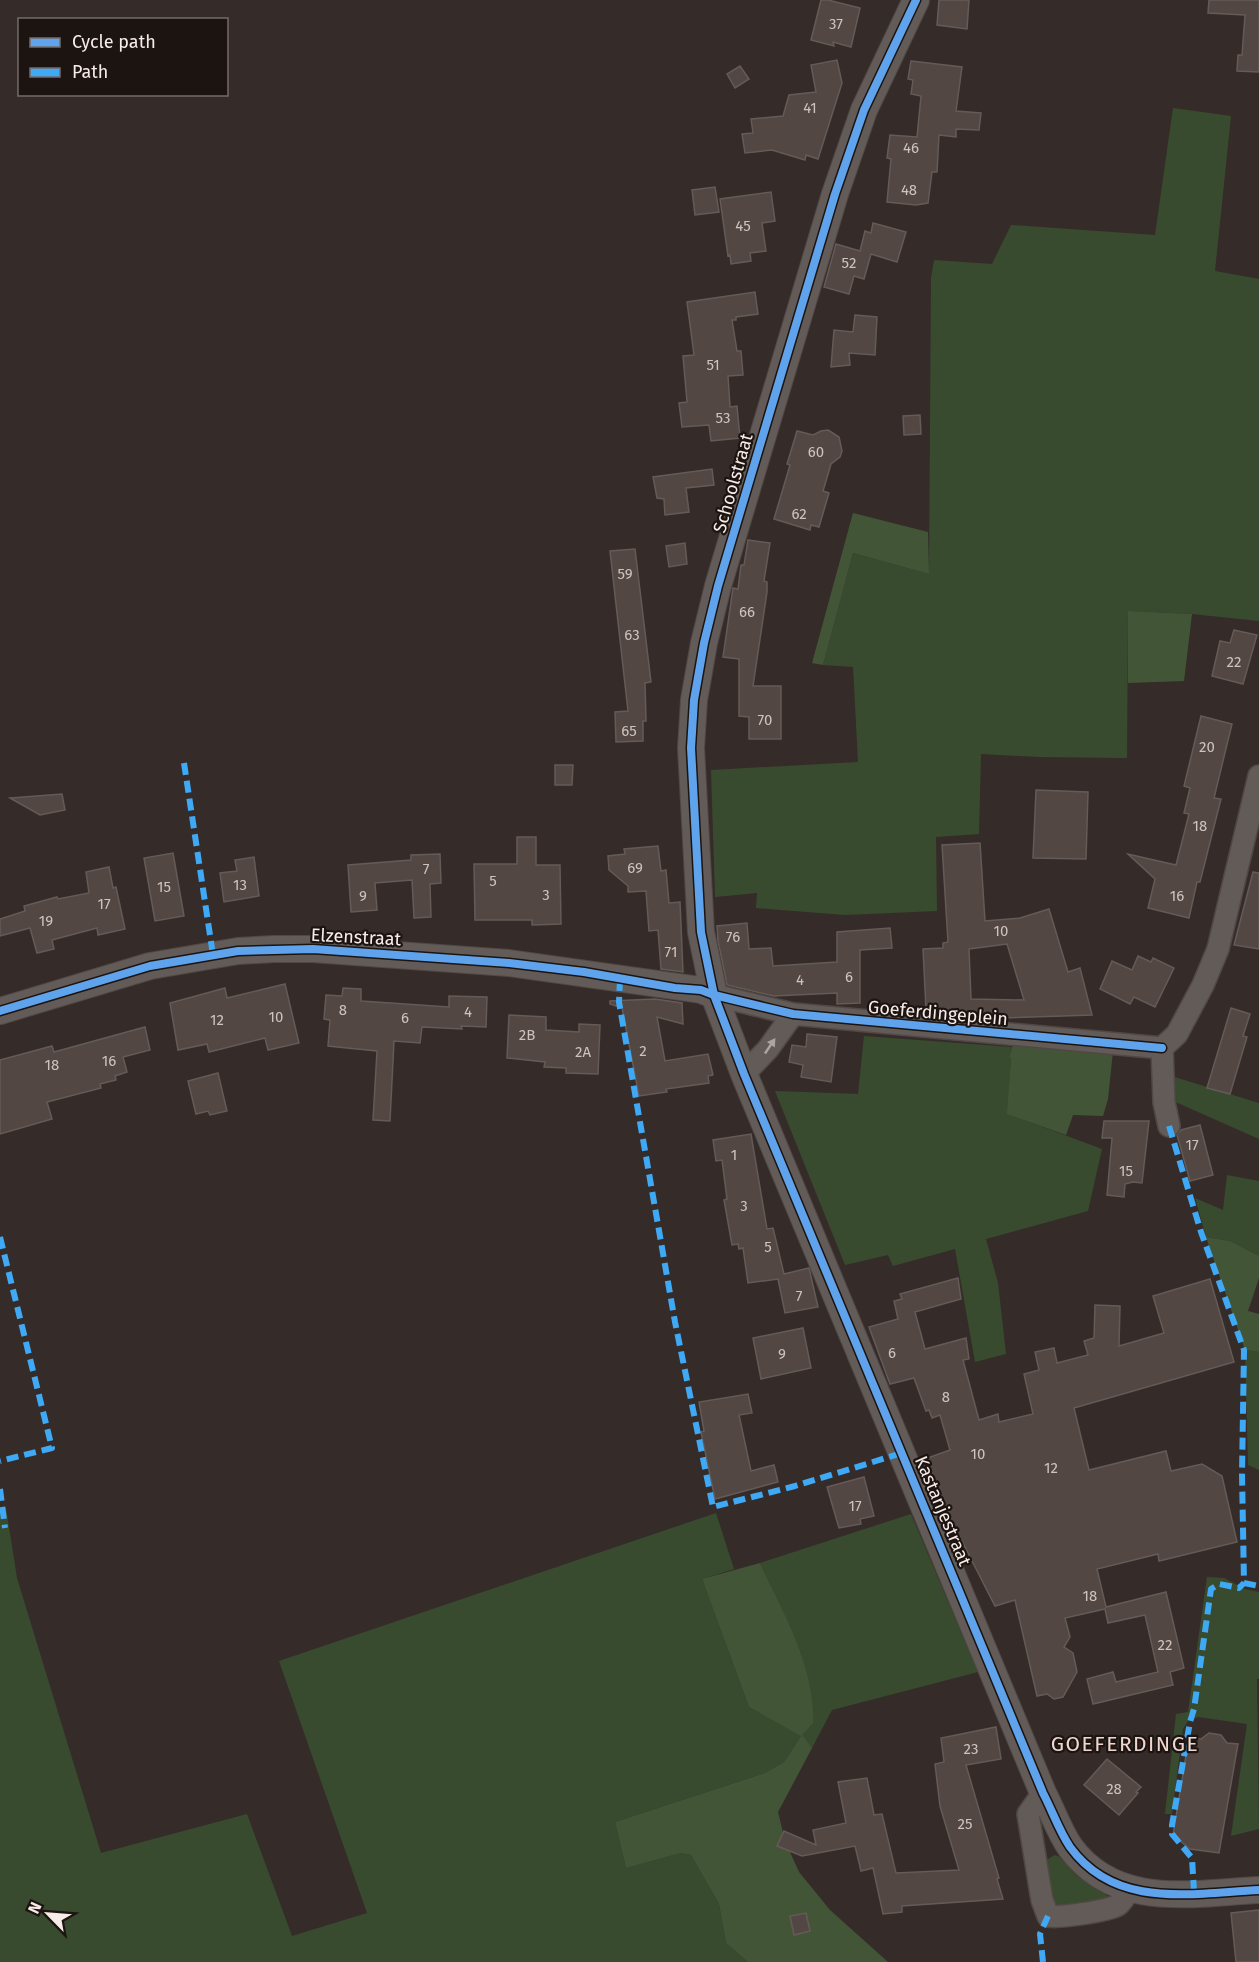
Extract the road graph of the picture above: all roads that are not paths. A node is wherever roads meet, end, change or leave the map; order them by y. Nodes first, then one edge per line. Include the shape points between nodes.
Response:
1 (916, 0) edge
2 (1259, 776) edge
3 (714, 995) junction
4 (0, 1011) edge
5 (793, 1014) junction
6 (1162, 1048) junction
7 (744, 1074) junction
8 (1169, 1126) dead end
9 (1044, 1793) junction
10 (1130, 1890) junction
11 (1259, 1890) edge

1 - 3 street, Schoolstraat via 864,110 835,194 704,643 694,699 691,748 701,932
2 - 6 street via 1218,949 1177,1034
3 - 4 street, Elzenstraat via 509,963 274,949 150,966
3 - 5 street, Goeferdingeplein
3 - 7 street, Kastanjestraat
5 - 6 street, Goeferdingeplein
7 -> 5 street
6 - 8 street
7 - 9 street, Kastanjestraat
9 - 10 street, Kastanjestraat via 1070,1846 1092,1871
9 - 10 street via 1028,1814 1048,1916 1059,1918 1118,1905
10 - 11 street, Kastanjestraat via 1168,1894

